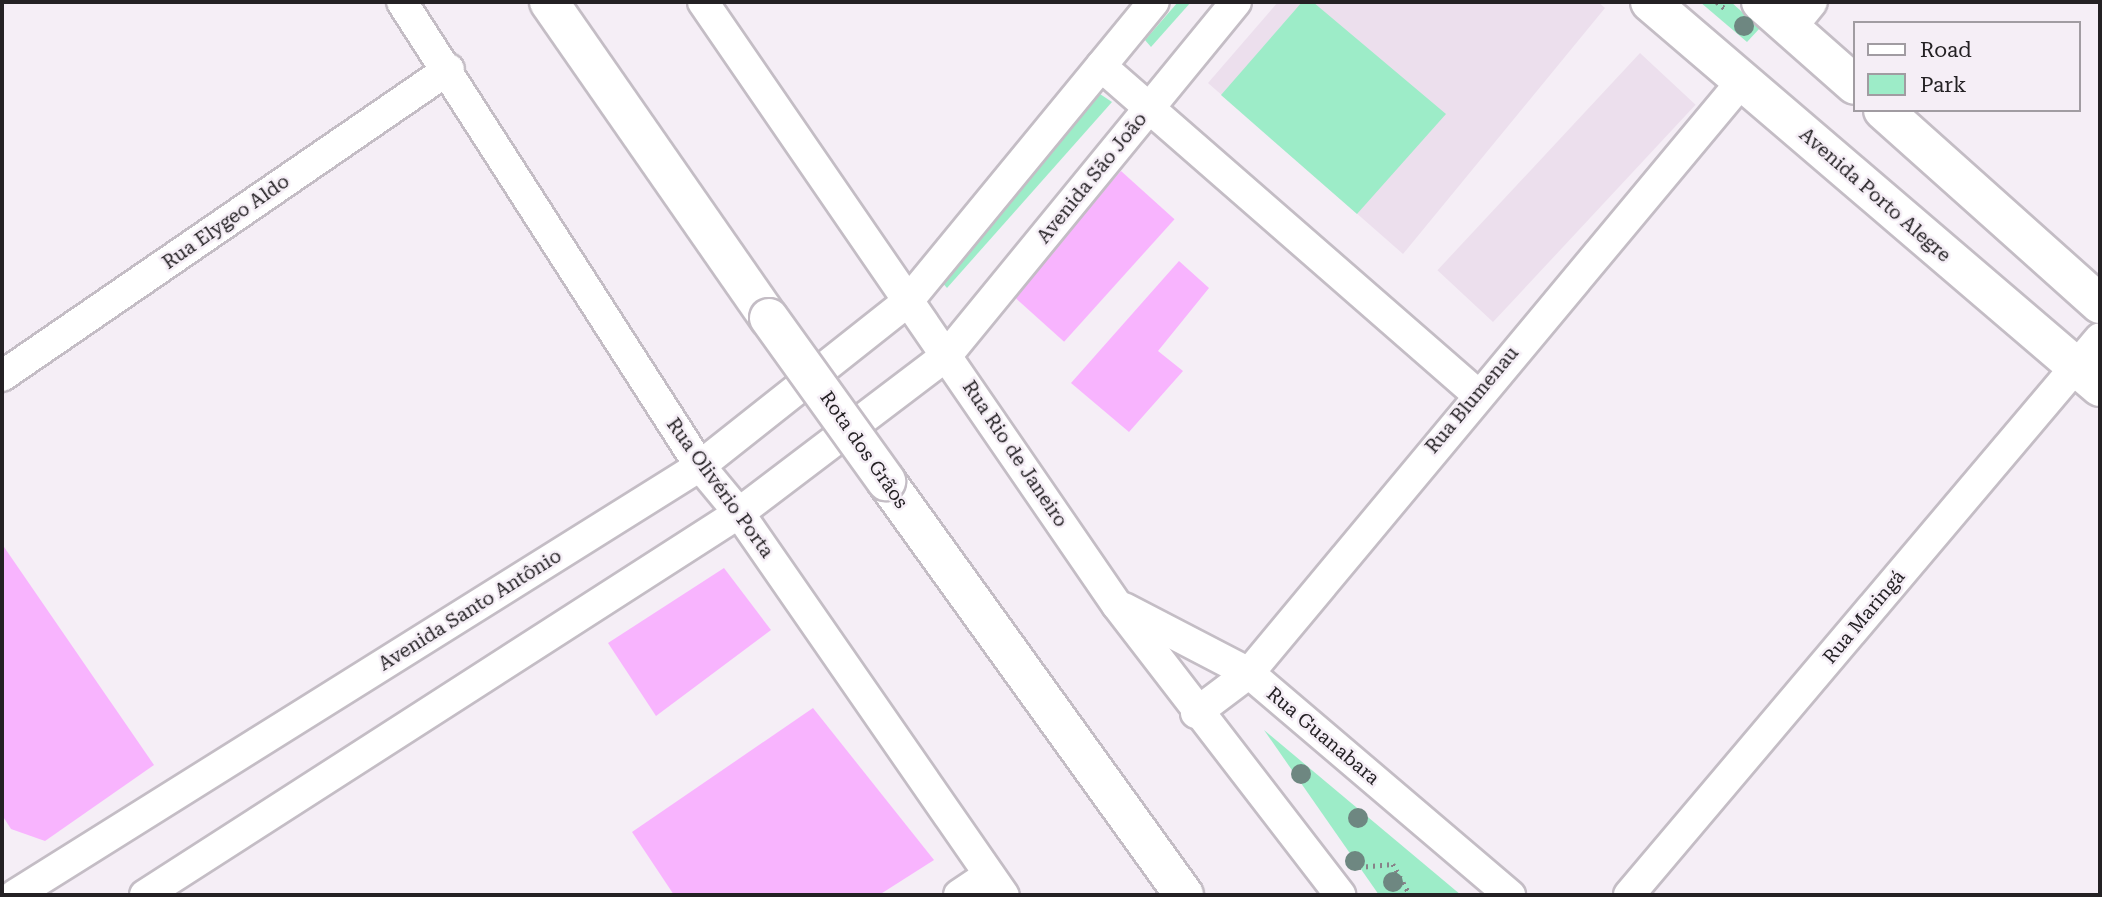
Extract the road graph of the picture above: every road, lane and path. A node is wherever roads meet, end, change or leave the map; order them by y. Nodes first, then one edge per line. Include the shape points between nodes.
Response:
1 (402, 2) edge
2 (549, 2) edge
3 (703, 2) edge
4 (1154, 2) edge
5 (1236, 2) edge
6 (1650, 2) edge
7 (1761, 2) edge
8 (1802, 15) edge
9 (1101, 66) junction
10 (449, 69) junction
11 (1742, 81) junction
12 (1854, 84) edge
13 (1150, 107) junction
14 (1885, 112) edge
15 (908, 301) junction
16 (2100, 304) edge
17 (947, 355) junction
18 (2092, 364) edge
19 (2, 376) edge
20 (1476, 393) junction
21 (699, 466) junction
22 (739, 513) junction
23 (1118, 605) junction
24 (1249, 673) junction
25 (1196, 713) junction
26 (1359, 867) dead end
27 (997, 885) edge
28 (2, 894) edge
29 (14, 895) edge
30 (145, 895) edge
31 (959, 895) edge
32 (1184, 895) edge
33 (1340, 895) edge
34 (1410, 895) edge
35 (1510, 895) edge
36 (1629, 895) edge

1 - 10 street, Rua Olivério Porta
2 - 32 main road, Rota dos Grãos, bridge via 769,318
3 - 15 street, Rua Rio de Janeiro
4 - 9 street
5 - 13 street, Avenida São João
6 - 11 main road, Avenida Porto Alegre
7 - 8 main road
8 - 12 main road
9 - 13 street
9 - 15 street
10 - 19 street, Rua Elygeo Aldo
10 - 21 street, Rua Olivério Porta
11 - 18 main road, Avenida Porto Alegre
11 - 20 street, Rua Blumenau
13 - 17 street, Avenida São João
13 - 20 street
14 - 16 main road
15 - 17 street, Rua Rio de Janeiro
15 - 21 street, Avenida Santo Antônio
17 - 22 street
17 - 23 street, Rua Rio de Janeiro
18 - 36 street, Rua Maringá
20 - 24 street, Rua Blumenau
21 - 22 street, Rua Olivério Porta
21 - 29 street, Avenida Santo Antônio
22 - 27 street, Rua Olivério Porta
22 - 30 street
23 - 24 street, Rua Guanabara
23 - 25 street, Rua Rio de Janeiro
24 - 25 street, Rua Blumenau
24 - 35 street, Rua Guanabara
25 - 33 street, Rua Rio de Janeiro
26 - 34 path via 1393,864
27 - 31 street
28 - 29 street

